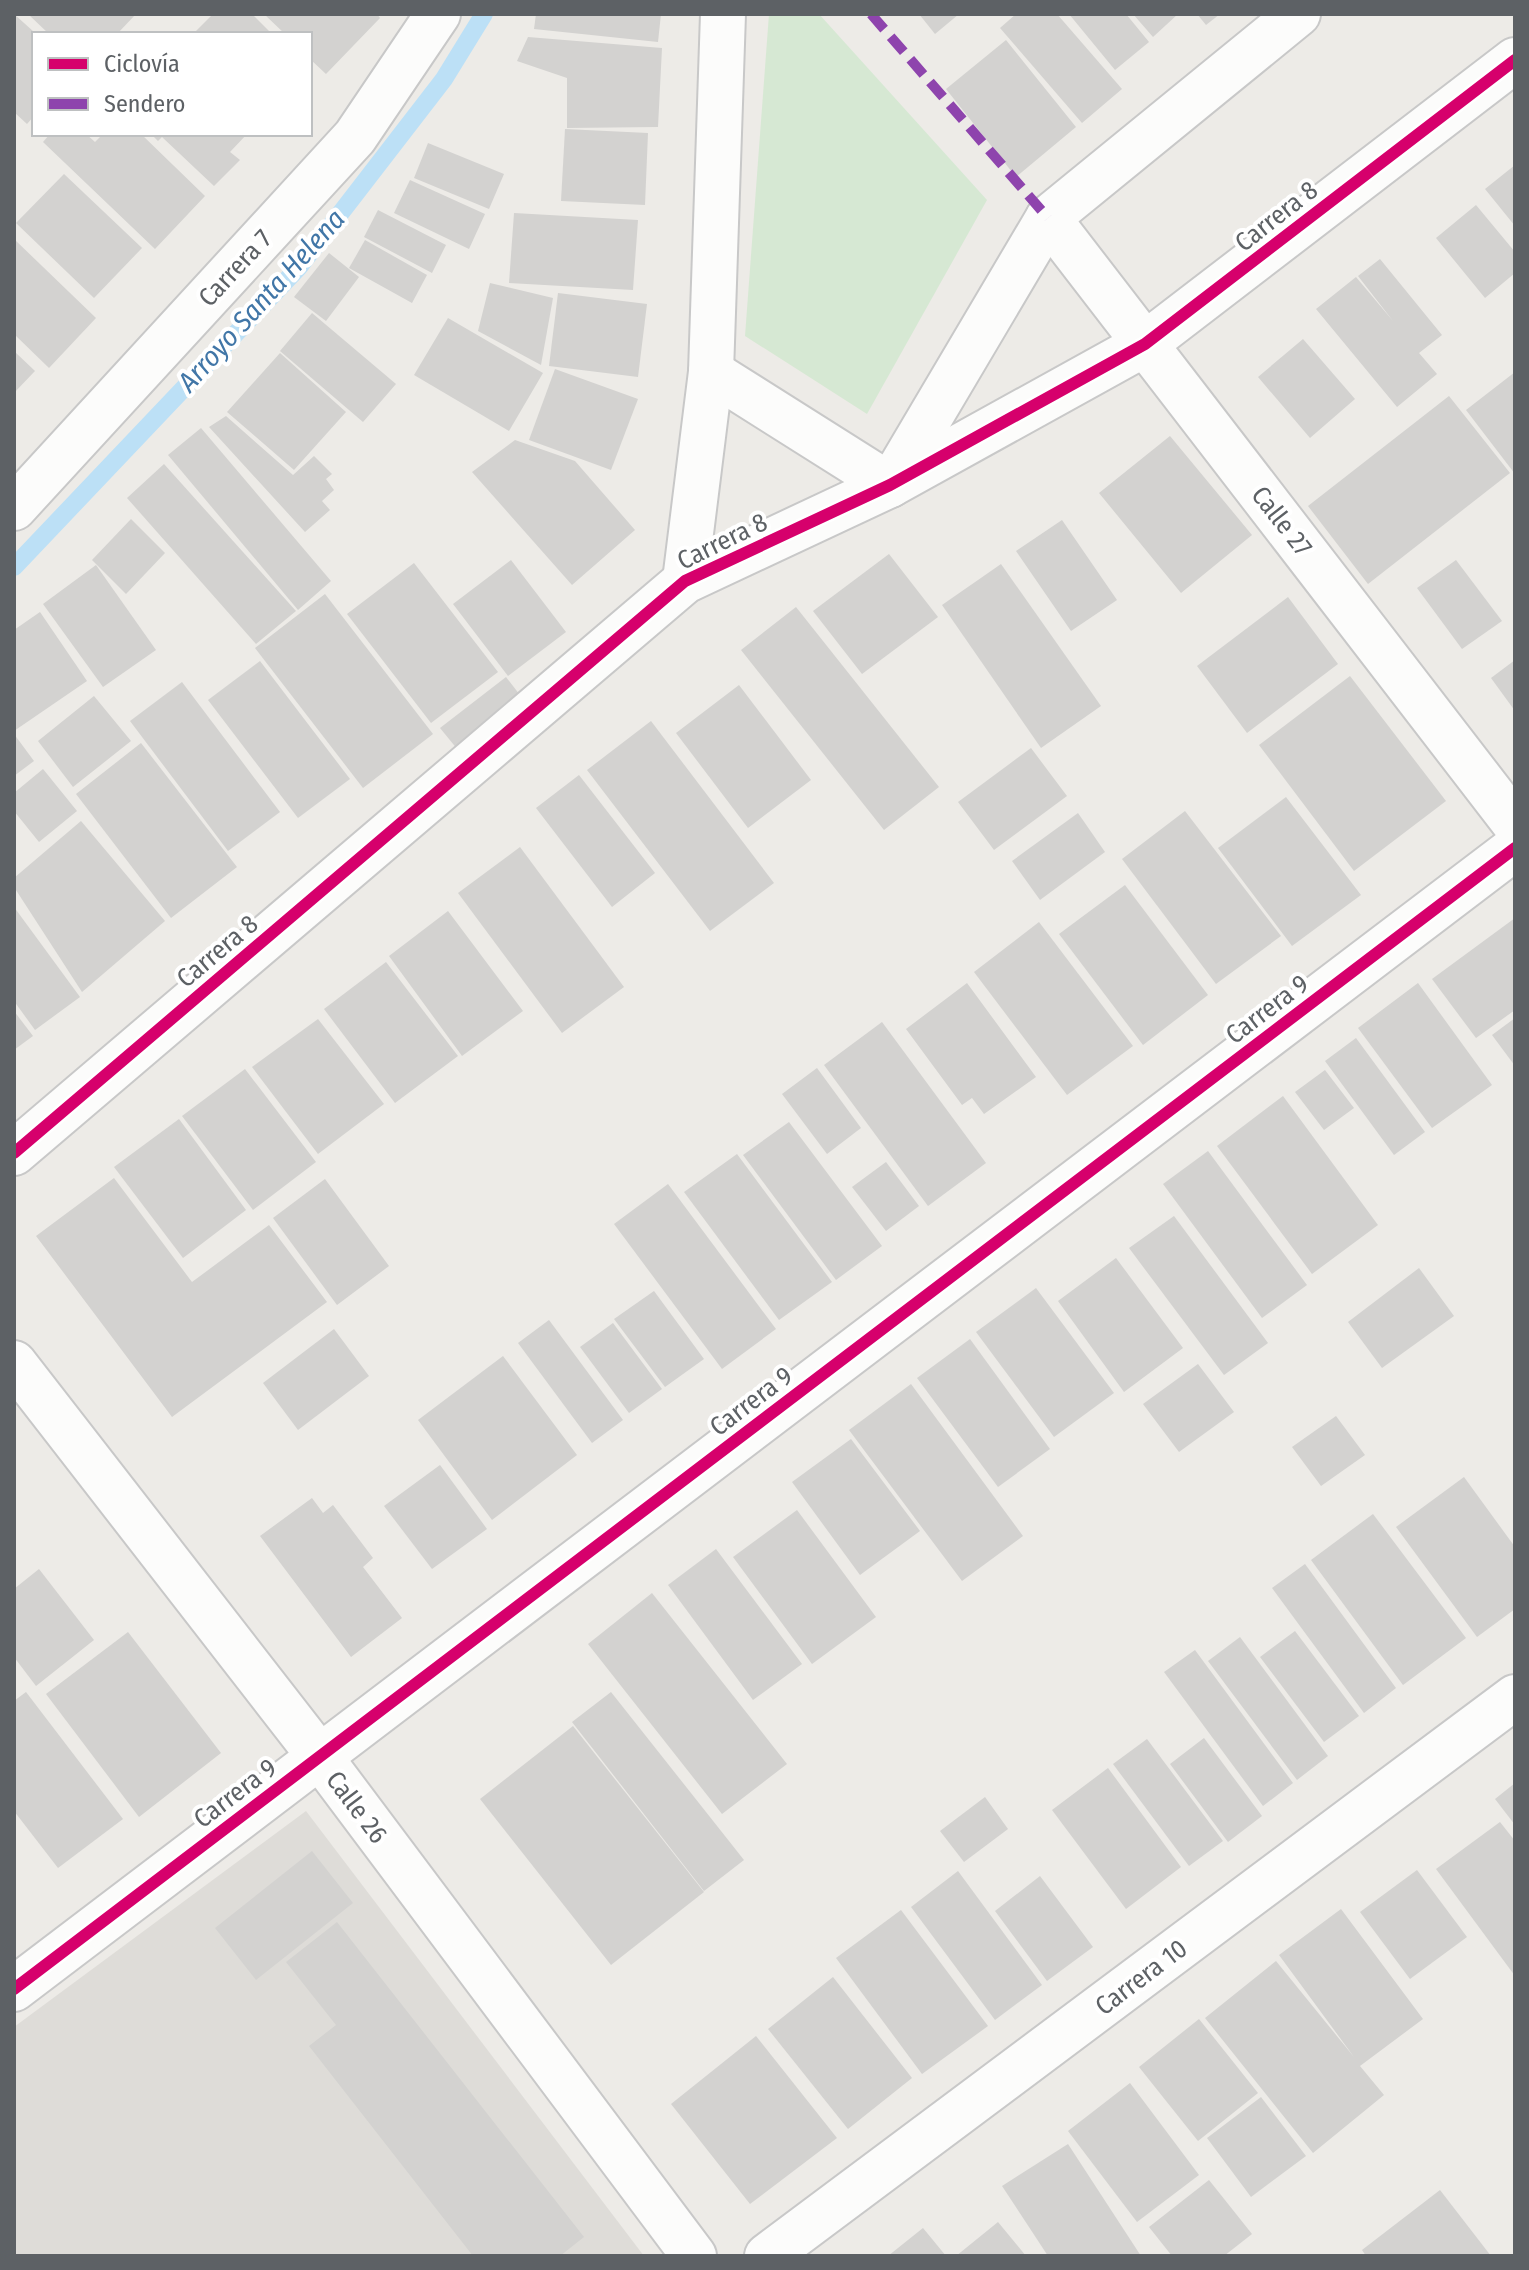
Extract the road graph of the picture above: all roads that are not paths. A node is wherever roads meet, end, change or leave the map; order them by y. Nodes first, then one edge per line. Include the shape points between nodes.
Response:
1 (438, 14) edge
2 (723, 14) edge
3 (1298, 14) edge
4 (1515, 60) edge
5 (1048, 218) junction
6 (1145, 344) junction
7 (711, 372) junction
8 (890, 485) junction
9 (14, 508) edge
10 (685, 581) junction
11 (1515, 824) edge
12 (1515, 848) edge
13 (14, 1153) edge
14 (14, 1363) edge
15 (1515, 1697) edge
16 (320, 1757) junction
17 (14, 1989) edge
18 (694, 2256) edge
19 (767, 2256) edge

1 - 9 street, Carrera 7 via 355,137
2 - 7 street
3 - 5 street
4 - 6 street, Carrera 8
5 - 6 street, Calle 27
5 - 8 street
6 - 8 street, Carrera 8
6 - 11 street, Calle 27
7 - 8 street
7 - 10 street
8 - 10 street, Carrera 8
10 - 13 street, Carrera 8
12 - 16 street, Carrera 9
14 - 16 street, Calle 26
15 - 19 street, Carrera 10
16 - 17 street, Carrera 9
16 - 18 street, Calle 26

